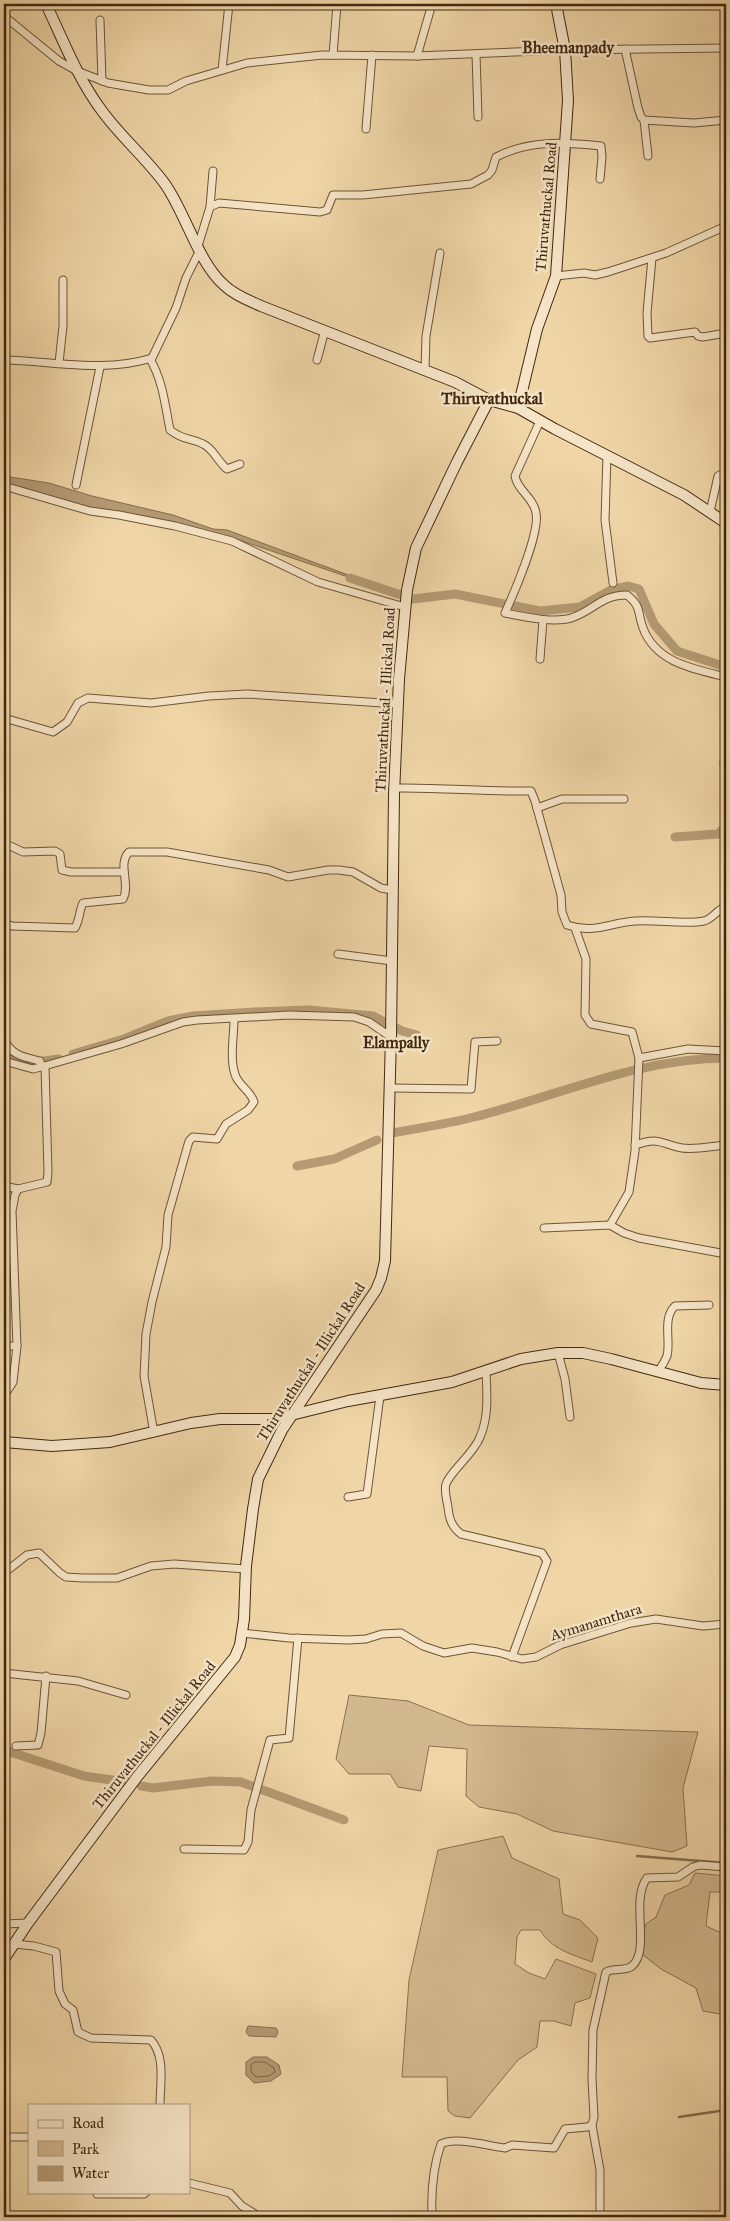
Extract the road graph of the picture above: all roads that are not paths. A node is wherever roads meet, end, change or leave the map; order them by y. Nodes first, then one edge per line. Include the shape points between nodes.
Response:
1 (46, 4) edge
2 (229, 4) edge
3 (337, 4) edge
4 (432, 4) edge
5 (556, 4) edge
6 (4, 16) edge
7 (100, 20) dead end
8 (726, 48) edge
9 (626, 49) junction
10 (565, 50) junction
11 (476, 54) junction
12 (333, 55) junction
13 (372, 55) junction
14 (417, 56) junction
15 (222, 70) junction
16 (77, 71) junction
17 (102, 81) junction
18 (478, 118) dead end
19 (644, 120) junction
20 (726, 120) edge
21 (366, 128) dead end
22 (566, 144) junction
23 (648, 156) dead end
24 (213, 171) dead end
25 (600, 178) dead end
26 (210, 207) junction
27 (726, 226) edge
28 (199, 248) junction
29 (440, 253) dead end
30 (652, 258) junction
31 (556, 276) junction
32 (63, 280) dead end
33 (325, 330) junction
34 (726, 333) edge
35 (150, 358) junction
36 (4, 360) edge
37 (317, 360) dead end
38 (59, 363) junction
39 (100, 367) junction
40 (425, 370) junction
41 (489, 400) junction
42 (518, 408) junction
43 (540, 421) junction
44 (606, 456) junction
45 (240, 464) dead end
46 (726, 472) edge
47 (76, 485) dead end
48 (4, 486) edge
49 (710, 512) junction
50 (726, 523) edge
51 (613, 583) dead end
52 (406, 605) junction
53 (543, 620) junction
54 (540, 659) dead end
55 (726, 677) edge
56 (398, 704) junction
57 (4, 718) edge
58 (726, 753) edge
59 (726, 774) edge
60 (394, 788) junction
61 (624, 799) dead end
62 (537, 808) junction
63 (4, 843) edge
64 (124, 872) junction
65 (392, 890) junction
66 (726, 907) edge
67 (4, 923) edge
68 (575, 928) junction
69 (338, 954) dead end
70 (392, 961) junction
71 (234, 1019) junction
72 (391, 1029) junction
73 (4, 1038) edge
74 (497, 1040) dead end
75 (726, 1051) edge
76 (4, 1061) edge
77 (42, 1065) junction
78 (638, 1065) junction
79 (390, 1088) junction
80 (635, 1145) junction
81 (726, 1145) edge
82 (4, 1186) edge
83 (18, 1189) junction
84 (610, 1225) junction
85 (544, 1228) dead end
86 (726, 1254) edge
87 (709, 1305) dead end
88 (4, 1346) edge
89 (17, 1346) junction
90 (558, 1353) junction
91 (659, 1370) junction
92 (486, 1372) junction
93 (726, 1385) edge
94 (4, 1396) edge
95 (380, 1396) junction
96 (293, 1414) junction
97 (570, 1418) dead end
98 (154, 1433) junction
99 (4, 1442) edge
100 (348, 1497) dead end
101 (246, 1569) junction
102 (4, 1573) edge
103 (726, 1624) edge
104 (241, 1633) junction
105 (298, 1638) junction
106 (512, 1656) junction
107 (4, 1673) edge
108 (46, 1676) junction
109 (126, 1695) dead end
110 (16, 1746) dead end
111 (184, 1849) dead end
112 (726, 1867) edge
113 (28, 1923) junction
114 (4, 1924) edge
115 (14, 1944) junction
116 (4, 1959) edge
117 (160, 2104) edge
118 (592, 2124) junction
119 (4, 2137) edge
120 (28, 2137) edge
121 (190, 2183) edge
122 (97, 2194) dead end
123 (144, 2194) edge
124 (265, 2217) edge
125 (432, 2217) edge
126 (600, 2217) edge

1 - 16 main road
2 - 15 street
3 - 12 street
4 - 14 street
5 - 10 main road, Thiruvathuckal Road
6 - 16 street via 59,61
7 - 17 street
8 - 9 street
9 - 10 street
9 - 19 street via 638,108
10 - 11 street
10 - 22 main road, Thiruvathuckal Road
11 - 14 street
11 - 18 street
12 - 13 street
12 - 15 street via 247,63
13 - 14 street
13 - 21 street
15 - 17 street via 168,90 149,90
16 - 17 street
16 - 28 main road via 104,114 174,198
19 - 20 street
19 - 23 street
22 - 25 street via 601,146
22 - 26 street via 512,148 496,156 492,170 484,179 471,184 333,195 327,210 320,212 219,203
22 - 31 main road, Thiruvathuckal Road
24 - 26 street
26 - 28 street
27 - 30 street
28 - 33 main road via 211,271 231,291
28 - 35 street via 176,308
29 - 40 street via 426,336
30 - 31 street via 595,275
30 - 34 street via 648,336 694,332 703,337
31 - 42 main road, Thiruvathuckal Road via 537,329
32 - 38 street
33 - 37 street
33 - 40 main road
35 - 39 street
35 - 45 street via 162,386 170,430 181,438 204,444 227,469
36 - 38 street
38 - 39 street
39 - 47 street
40 - 41 main road
41 - 42 main road
41 - 52 main road, Thiruvathuckal - Illickal Road via 416,548
42 - 43 main road
43 - 44 main road
43 - 53 street via 515,476 537,514 532,542 505,614
44 - 49 main road via 684,495
44 - 51 street via 605,520
46 - 49 street via 718,476
48 - 52 street via 90,511 175,526 232,541 318,582
49 - 50 main road
52 - 56 main road, Thiruvathuckal - Illickal Road
53 - 54 street
53 - 55 street via 573,618 606,598 627,595 636,602 648,642 660,653 688,667
56 - 57 street via 247,694 151,703 88,698 78,703 67,722 53,732
56 - 60 main road, Thiruvathuckal - Illickal Road
58 - 59 street
60 - 62 street via 530,791
60 - 65 main road, Thiruvathuckal - Illickal Road
61 - 62 street via 562,799
62 - 68 street via 561,896 562,912 567,926
63 - 64 street via 23,852 55,851 60,854 62,870
64 - 65 street via 126,855 130,852 167,852 269,870 288,877 328,870 353,872 381,888
64 - 67 street via 123,899 83,903 75,928
65 - 70 main road, Thiruvathuckal - Illickal Road
66 - 68 street via 707,921 694,923 633,921 593,930
68 - 78 street via 586,959 585,1015 591,1024 632,1032
69 - 70 street
70 - 72 main road, Thiruvathuckal - Illickal Road
71 - 72 street via 289,1015 354,1017
71 - 77 street via 183,1022 121,1044
71 - 98 street via 233,1067 237,1079 254,1102 248,1110 226,1124 218,1138 193,1137 189,1141 168,1215 166,1247 146,1334 144,1376
72 - 79 main road, Thiruvathuckal - Illickal Road
73 - 77 street via 7,1048
74 - 79 street via 475,1042 472,1089
75 - 78 street via 688,1049
76 - 77 street via 33,1069
77 - 83 street via 48,1172 46,1182
78 - 80 street
79 - 96 main road, Thiruvathuckal - Illickal Road via 381,1278
80 - 81 street via 661,1140 682,1148
80 - 84 street via 629,1192
82 - 83 street
83 - 89 street via 12,1211
84 - 85 street
84 - 86 street via 639,1238
87 - 91 street via 675,1306 671,1310 666,1338 667,1355
88 - 89 street
89 - 94 street via 13,1382
90 - 91 main road via 583,1353
90 - 92 main road via 520,1359
90 - 97 street
91 - 93 main road via 701,1383
92 - 95 main road
92 - 106 street via 488,1399 481,1436 468,1458 449,1479 446,1494 453,1528 461,1534 542,1553 547,1561
95 - 96 main road via 348,1400
95 - 100 street via 367,1494
96 - 98 main road via 274,1419 198,1422
96 - 101 main road, Thiruvathuckal - Illickal Road via 268,1455 258,1479
98 - 99 main road via 110,1442 52,1446
101 - 102 street via 159,1565 118,1578 66,1577 39,1553 27,1555
101 - 104 main road, Thiruvathuckal - Illickal Road
103 - 106 street, Aymanamthara via 703,1626 656,1619 631,1623 560,1645 536,1657 522,1659
104 - 105 street, Aymanamthara
104 - 113 main road, Thiruvathuckal - Illickal Road via 240,1645 230,1665 171,1734
105 - 106 street, Aymanamthara via 348,1640 401,1633 423,1646 444,1653 472,1648
105 - 111 street via 288,1738 270,1740 244,1850
107 - 108 street
108 - 109 street via 78,1680
108 - 110 street via 38,1745
112 - 118 street via 700,1865 678,1877 648,1878 641,1886 637,1961 630,1967 606,1972 593,2030
113 - 114 street
113 - 115 main road, Thiruvathuckal - Illickal Road
115 - 116 main road, Thiruvathuckal - Illickal Road
115 - 117 street via 56,1952 59,1991 65,2004 73,2010 78,2032 91,2038 151,2040 157,2046 161,2063
118 - 125 street via 565,2129 554,2148 512,2145 505,2148 446,2141 438,2153
118 - 126 street via 600,2170
119 - 120 street
121 - 124 street via 230,2193 242,2206
122 - 123 street

